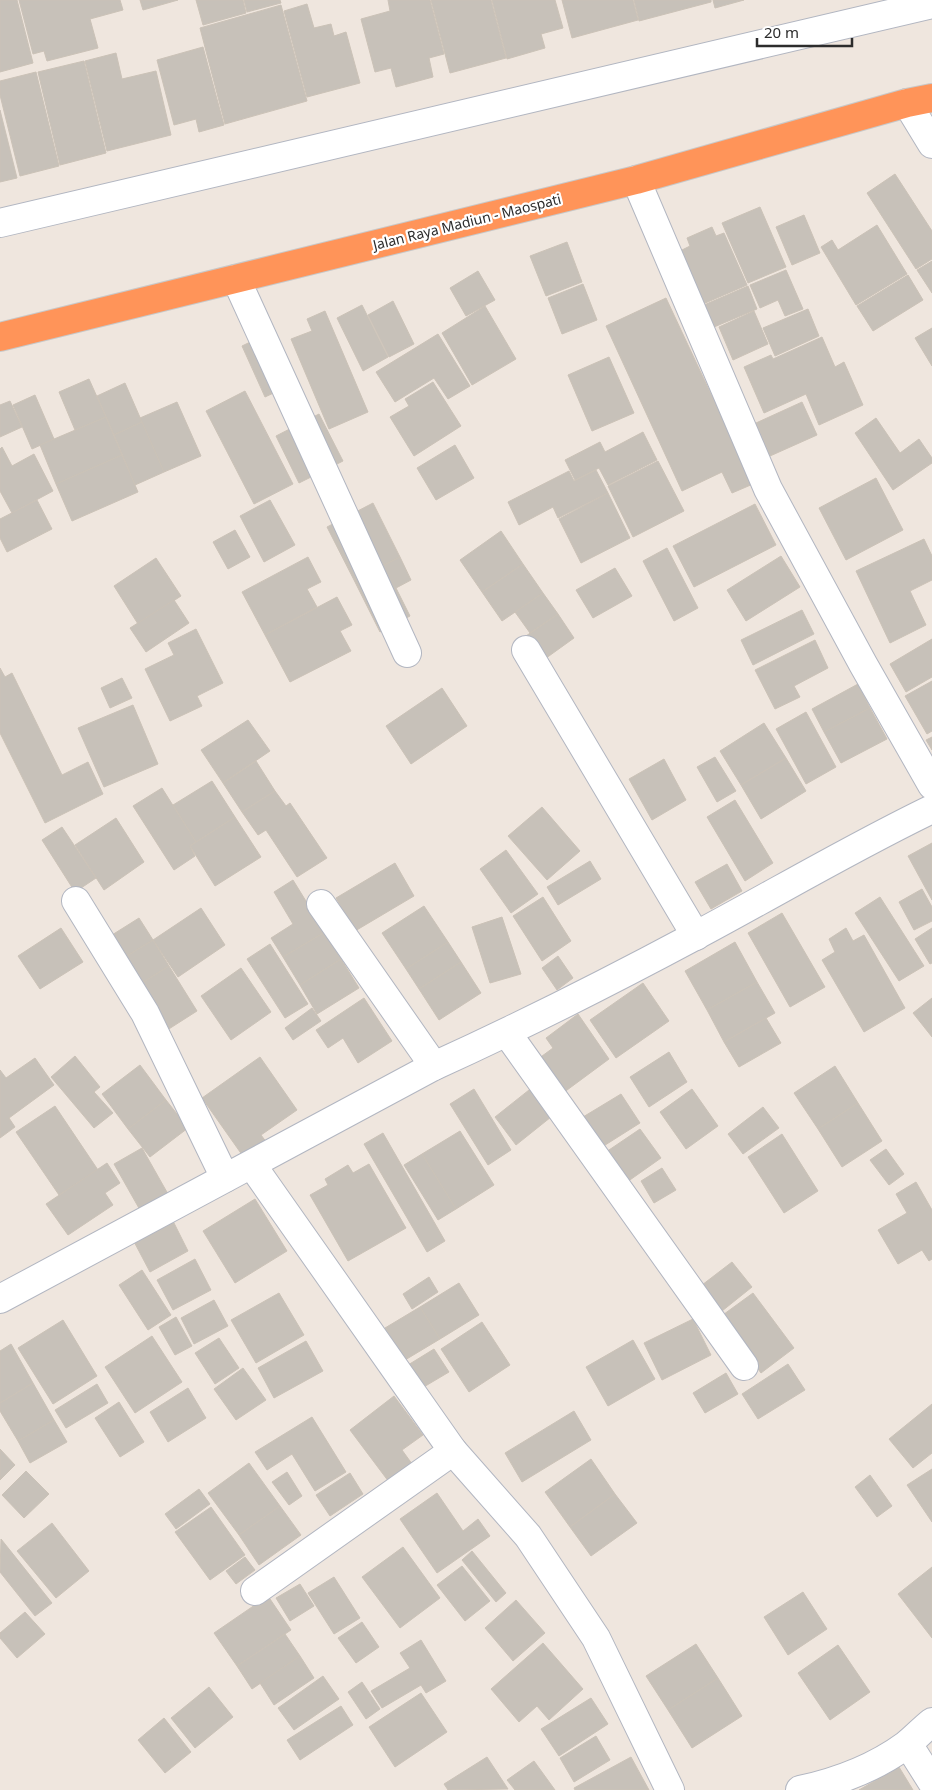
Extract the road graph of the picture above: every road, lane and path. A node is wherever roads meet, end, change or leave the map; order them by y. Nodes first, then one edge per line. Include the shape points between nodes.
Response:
1 (932, 4) edge
2 (920, 101) edge
3 (932, 144) edge
4 (636, 180) junction
5 (0, 223) edge
6 (236, 279) junction
7 (0, 337) edge
8 (526, 650) dead end
9 (407, 653) dead end
10 (932, 785) edge
11 (932, 809) edge
12 (76, 901) dead end
13 (321, 904) dead end
14 (696, 936) junction
15 (506, 1033) junction
16 (434, 1066) junction
17 (252, 1165) junction
18 (225, 1178) junction
19 (0, 1300) edge
20 (744, 1366) dead end
21 (453, 1452) junction
22 (256, 1591) dead end
23 (932, 1722) edge
24 (908, 1744) junction
25 (932, 1782) edge
26 (670, 1790) edge
27 (800, 1790) edge

1 - 5 street
2 - 3 street
2 - 4 highway, Jalan Raya Madiun - Maospati
4 - 6 highway, Jalan Raya Madiun - Maospati
4 - 10 street via 768,489
6 - 7 highway, Jalan Raya Madiun - Maospati
6 - 9 street
8 - 14 street
11 - 14 street via 878,835
12 - 18 street via 146,1013
13 - 16 street
14 - 15 street
15 - 16 street
15 - 20 street
16 - 17 street
17 - 18 street
17 - 21 street
18 - 19 street
21 - 22 street
21 - 26 street via 528,1536 596,1638
23 - 24 street
24 - 25 street
24 - 27 street via 852,1774

